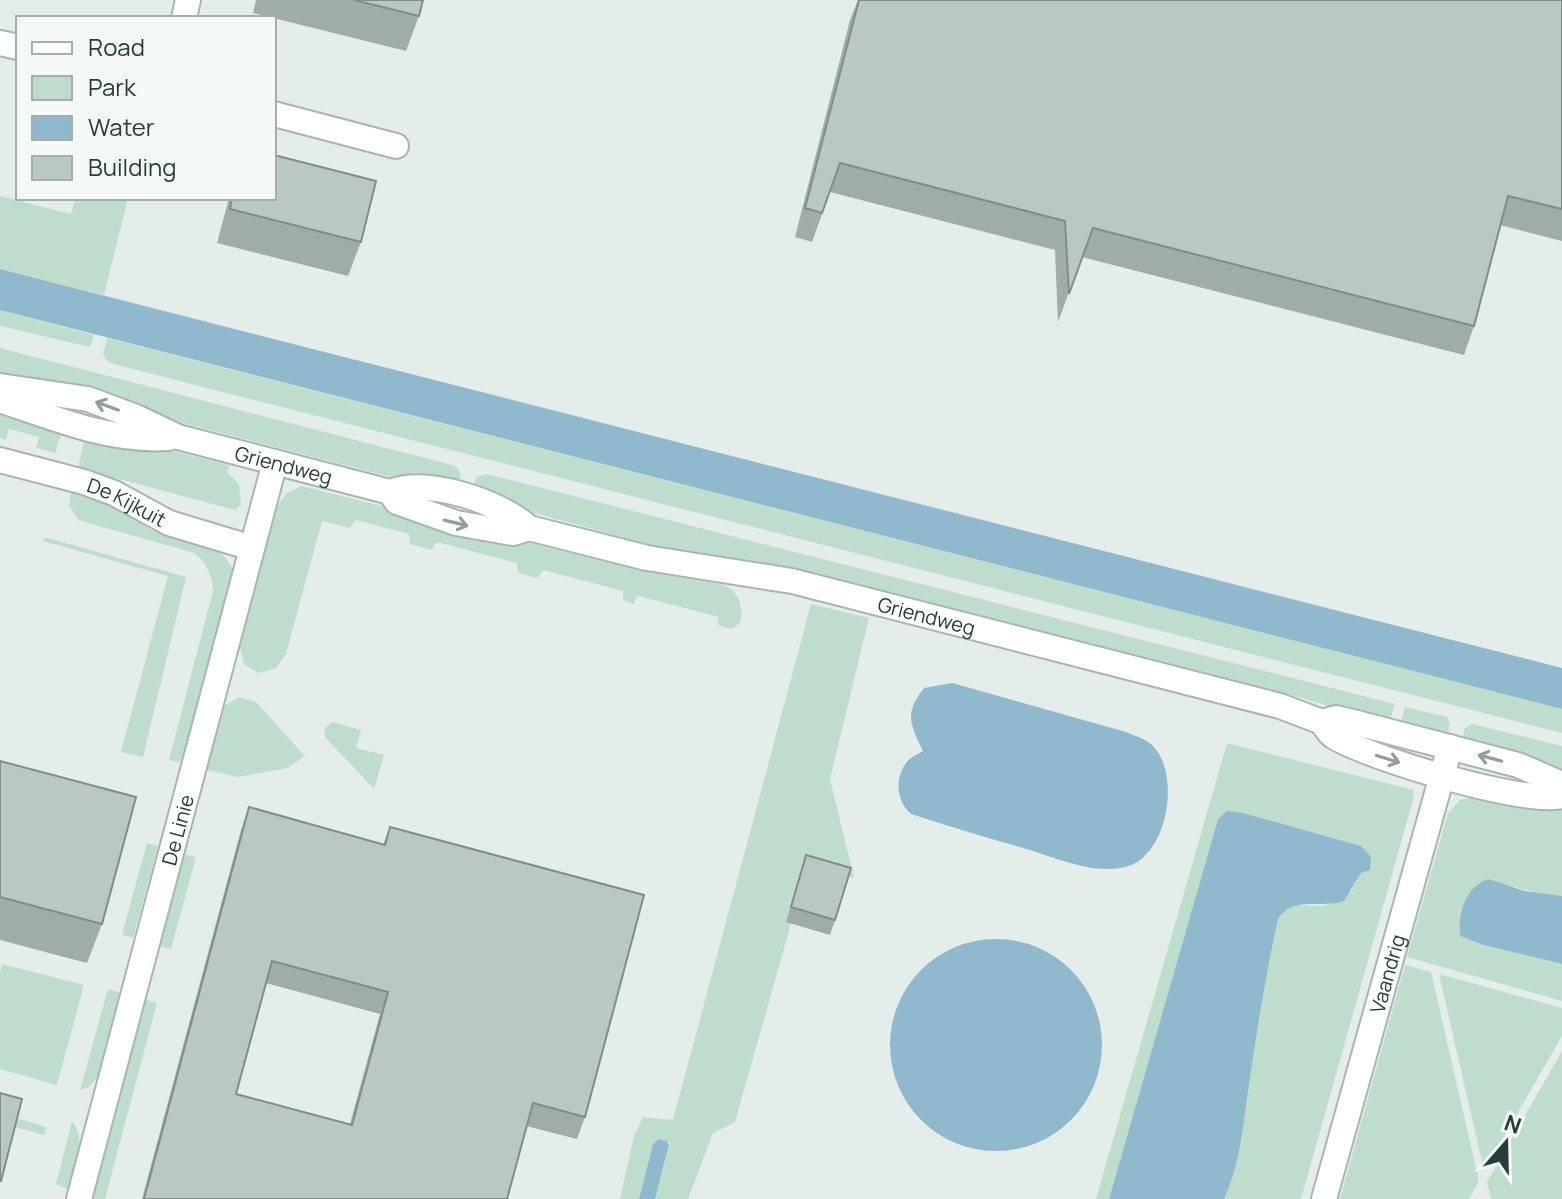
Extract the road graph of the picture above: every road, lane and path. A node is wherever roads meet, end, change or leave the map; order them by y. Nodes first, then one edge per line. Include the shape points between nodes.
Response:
1 (276, 115) edge
2 (396, 146) dead end
3 (0, 386) edge
4 (0, 400) edge
5 (178, 437) junction
6 (0, 460) edge
7 (275, 462) junction
8 (252, 548) junction
9 (1322, 722) junction
10 (1450, 747) junction
11 (1443, 775) junction
12 (1562, 787) edge
13 (1562, 796) edge
14 (79, 1199) edge
15 (1324, 1199) edge

1 - 2 street
5 -> 3 street, Griendweg via 88,399
4 - 5 street, Griendweg via 79,427 154,439
5 - 7 street, Griendweg
6 - 8 street, De Kijkuit via 84,482 169,523
7 - 8 street, De Linie
7 - 9 street, Griendweg via 390,492 403,486 464,495 515,516 529,528 647,558 792,581 1280,706
8 - 14 street, De Linie
9 - 10 street, Griendweg via 1336,718
9 -> 11 street, Griendweg via 1346,743
10 - 11 street, Vaandrig
12 -> 10 street, Griendweg via 1518,765
11 - 13 street, Griendweg via 1516,794
11 - 15 street, Vaandrig

